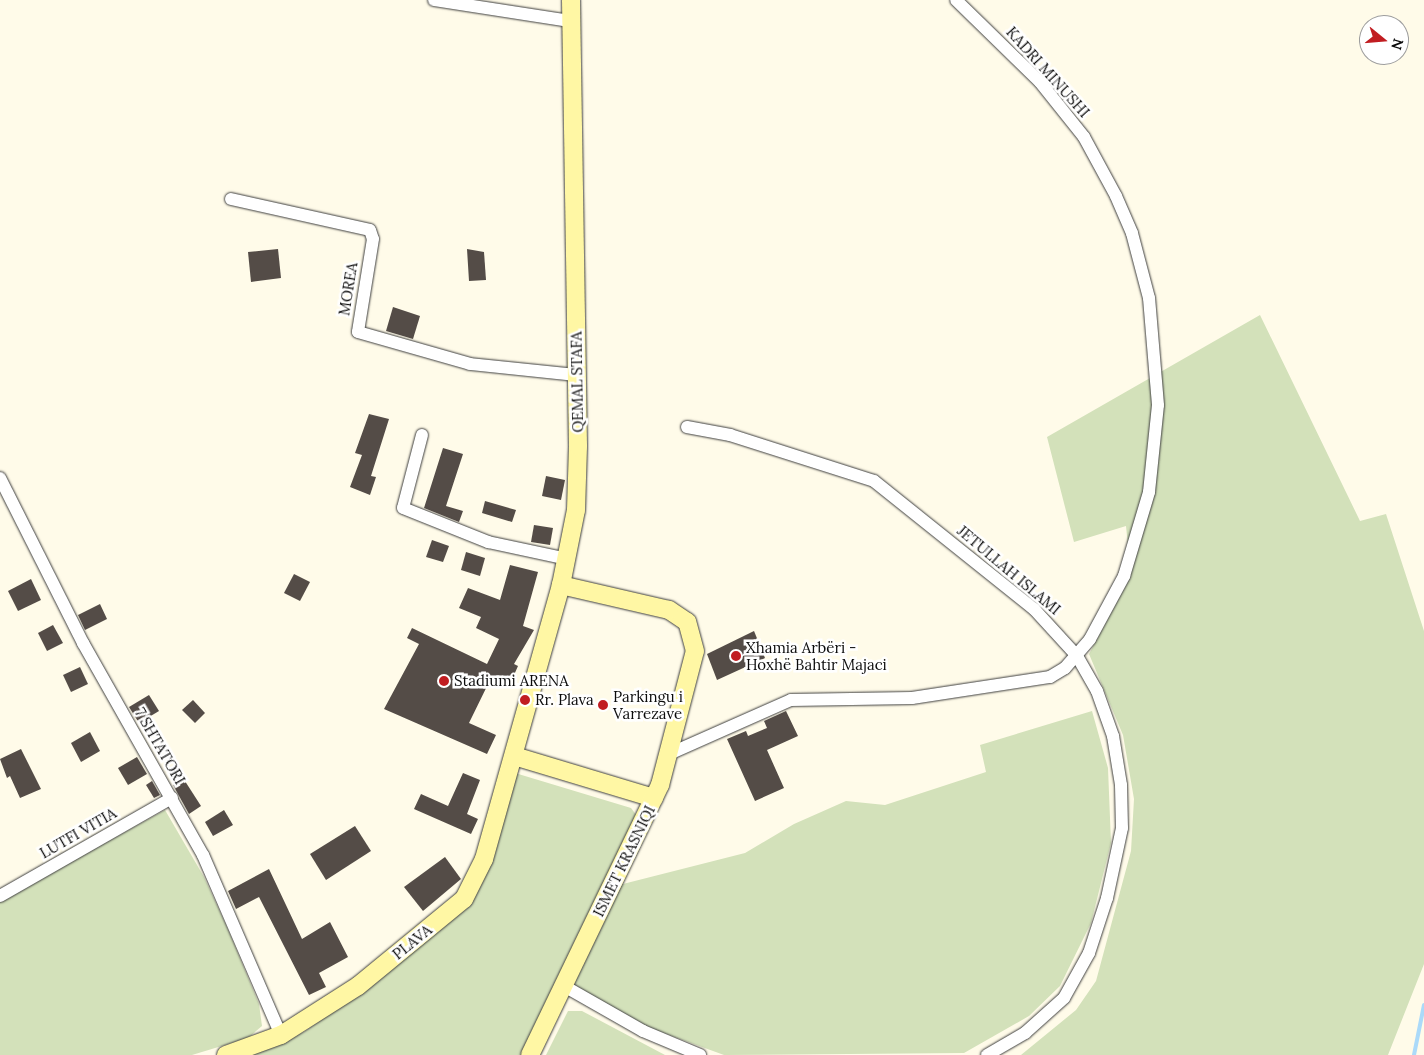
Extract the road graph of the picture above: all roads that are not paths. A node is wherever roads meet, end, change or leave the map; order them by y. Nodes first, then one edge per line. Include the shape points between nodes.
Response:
1 (434, 0) edge
2 (571, 0) edge
3 (956, 0) edge
4 (570, 21) junction
5 (232, 199) dead end
6 (577, 374) junction
7 (687, 427) dead end
8 (422, 435) dead end
9 (0, 478) edge
10 (568, 559) junction
11 (561, 585) junction
12 (1077, 656) junction
13 (669, 754) junction
14 (514, 756) junction
15 (172, 798) junction
16 (654, 798) junction
17 (0, 896) edge
18 (564, 986) junction
19 (281, 1035) junction
20 (226, 1055) edge
21 (530, 1055) edge
22 (700, 1055) edge
23 (987, 1055) edge

1 - 4 street
2 - 4 street, QEMAL STAFA
3 - 12 street, KADRI MINUSHI via 1040,82 1084,137 1132,233 1150,298 1158,405 1149,492 1124,576 1102,621
4 - 6 street, QEMAL STAFA
5 - 6 street, MOREA via 370,230 373,239 358,332 462,362
6 - 10 street, QEMAL STAFA via 578,485
7 - 12 street, JETULLAH ISLAMI via 730,435 874,481 1034,609
8 - 10 street via 403,508 488,542
9 - 15 street, 7 SHTATORI via 82,643
10 - 11 street, QEMAL STAFA
11 - 13 street via 656,605 674,612 687,622 695,651
11 - 14 street, QEMAL STAFA
12 - 13 street, KADRI MINUSHI via 1065,668 1038,680 912,698 791,700
12 - 23 street, JETULLAH ISLAMI via 1106,713 1119,763 1122,828 1114,873 1089,952 1073,985 1040,1021
13 - 16 street
14 - 16 street, ISMET KRASNIQI
14 - 19 street, PLAVA via 484,859 464,899 358,986
15 - 17 street, LUTFI VITIA
15 - 19 street, 7 SHTATORI via 219,887
16 - 18 street, ISMET KRASNIQI
18 - 21 street, ISMET KRASNIQI
18 - 22 street via 643,1031
19 - 20 street, PLAVA

